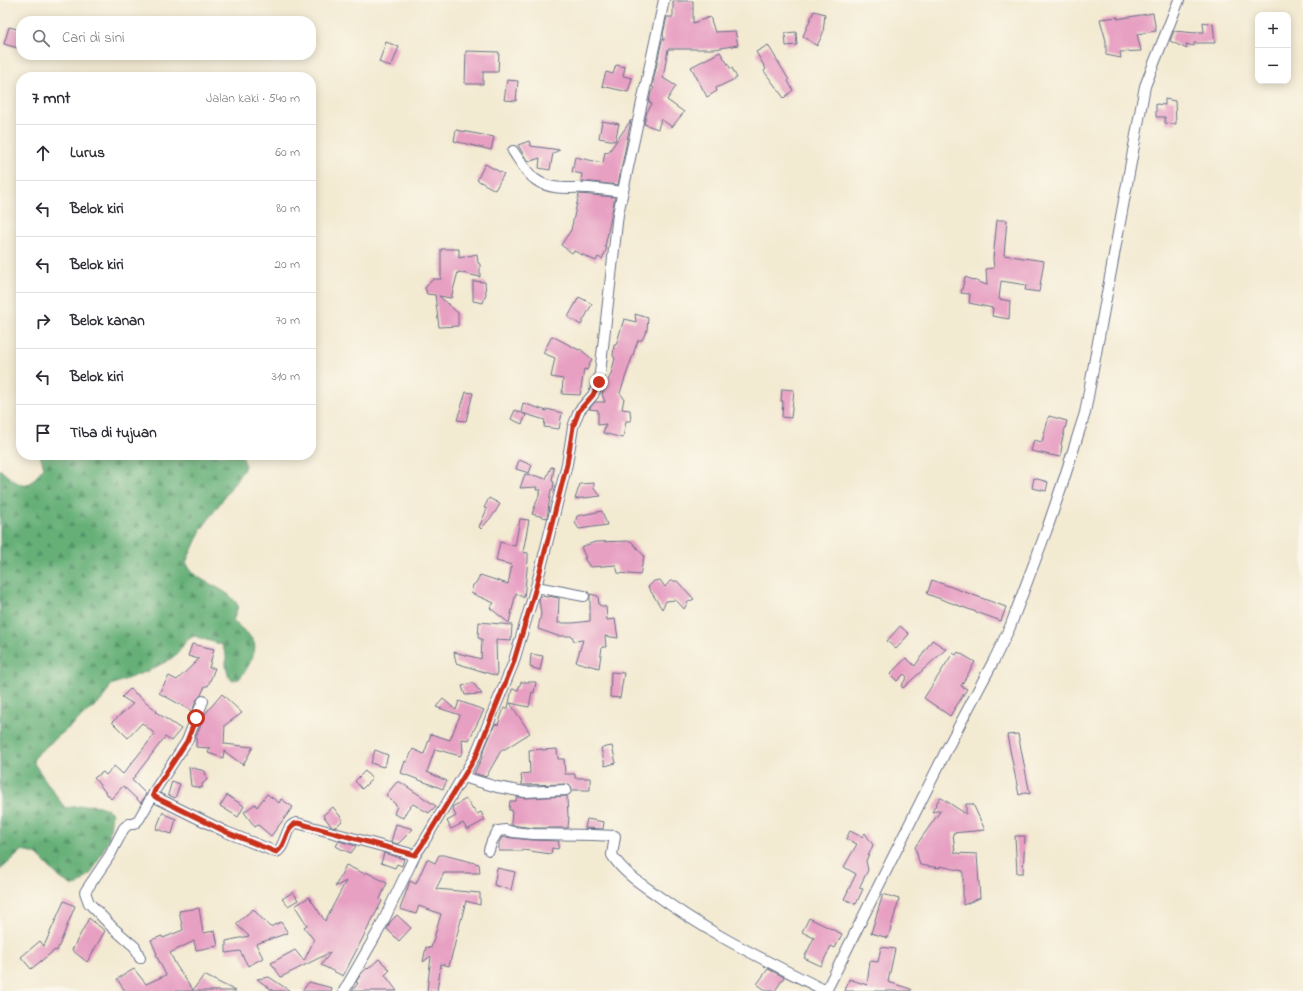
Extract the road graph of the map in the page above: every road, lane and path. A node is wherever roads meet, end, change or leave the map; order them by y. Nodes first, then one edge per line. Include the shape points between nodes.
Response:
1 (664, 0) edge
2 (1179, 0) edge
3 (513, 151) dead end
4 (622, 192) junction
5 (536, 587) junction
6 (584, 596) dead end
7 (204, 701) dead end
8 (463, 777) junction
9 (566, 790) dead end
10 (153, 795) junction
11 (489, 850) dead end
12 (415, 855) junction
13 (140, 958) dead end
14 (344, 991) edge
15 (826, 991) edge

1 - 4 street
2 - 15 street via 1145,86 1085,413 1047,529 1010,627 912,816
3 - 4 street via 536,180 549,186
4 - 5 street via 599,382 593,395 579,411 573,427 567,464
5 - 6 street
5 - 8 street via 513,664 476,756
7 - 10 street via 187,741
8 - 9 street via 525,792
8 - 12 street
10 - 12 street via 226,832 276,852 280,850 290,827 298,823
10 - 13 street via 137,822 124,828 110,855 85,892 89,903 112,928 135,947
11 - 15 street via 498,831 506,830 533,834 615,836 612,854 618,864 669,905 706,928
12 - 14 street via 380,928

